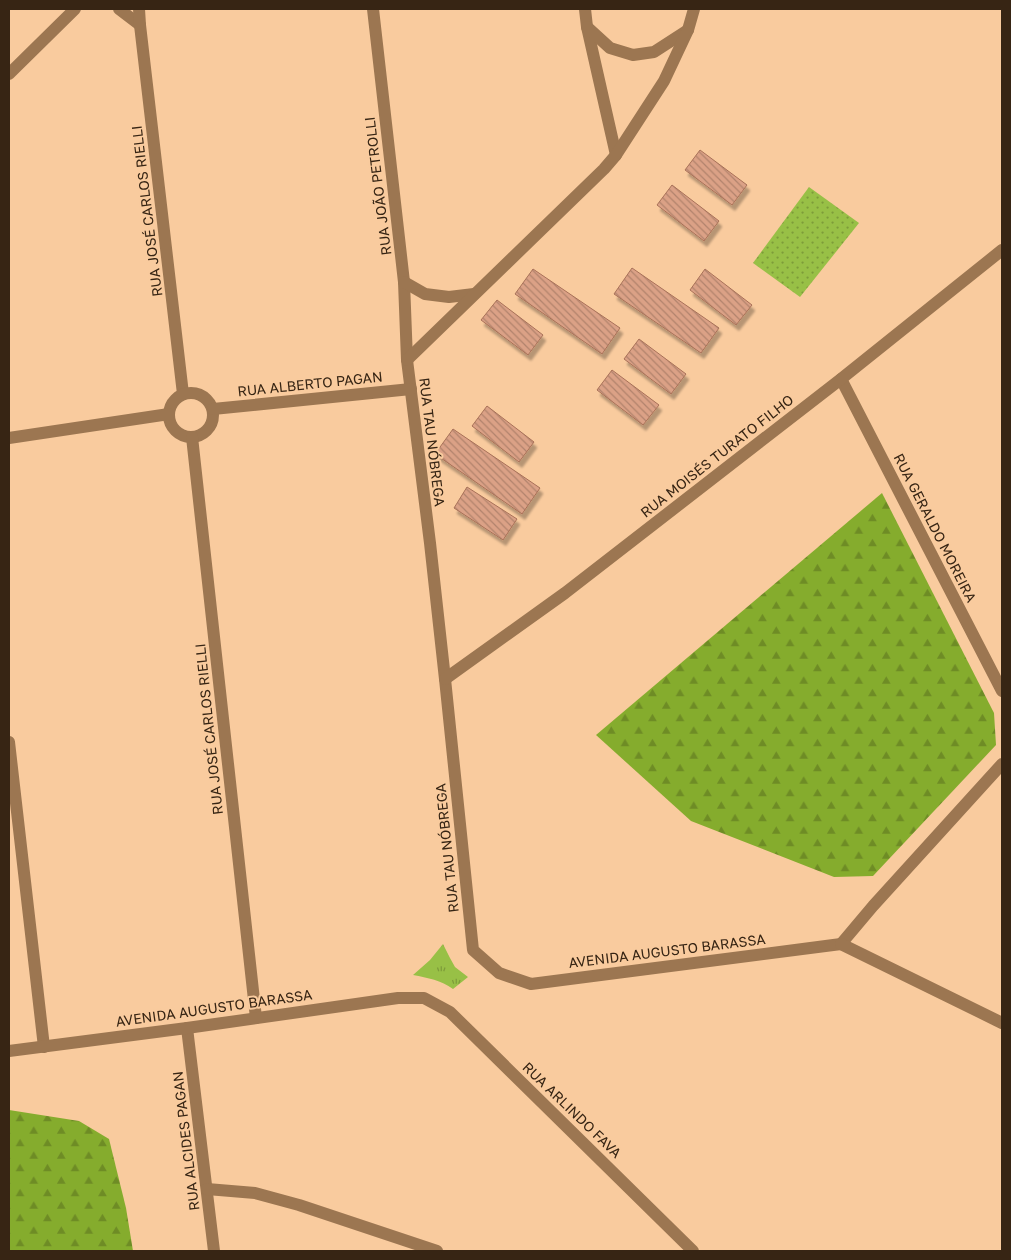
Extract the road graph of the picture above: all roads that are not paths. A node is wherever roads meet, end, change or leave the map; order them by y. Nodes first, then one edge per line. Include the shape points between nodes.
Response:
1 (74, 9) edge
2 (119, 9) edge
3 (139, 9) edge
4 (373, 9) edge
5 (585, 9) edge
6 (694, 9) edge
7 (140, 25) junction
8 (587, 27) junction
9 (688, 30) junction
10 (9, 74) edge
11 (616, 154) junction
12 (1002, 250) edge
13 (404, 282) junction
14 (474, 294) junction
15 (407, 360) junction
16 (841, 379) junction
17 (411, 389) junction
18 (183, 394) junction
19 (213, 409) junction
20 (169, 414) junction
21 (192, 437) junction
22 (9, 438) edge
23 (445, 679) junction
24 (1002, 691) edge
25 (9, 742) edge
26 (1002, 764) edge
27 (840, 944) junction
28 (498, 973) joint
29 (424, 998) joint
30 (256, 1018) junction
31 (1002, 1022) edge
32 (187, 1028) junction
33 (44, 1047) junction
34 (9, 1051) edge
35 (207, 1190) junction
36 (214, 1251) edge
37 (438, 1251) edge
38 (693, 1251) edge

1 - 10 street
2 - 7 street
3 - 7 street, RUA JOSÉ CARLOS RIELLI
4 - 13 street, RUA JOÃO PETROLLI
5 - 8 street
6 - 9 street
7 - 18 street, RUA JOSÉ CARLOS RIELLI
8 - 9 street via 610,48 633,55 654,52
8 - 11 street
9 - 11 street via 664,81
11 - 14 street
12 - 16 street, RUA MOISÉS TURATO FILHO
13 - 14 street via 424,294 449,297
13 - 15 street, RUA JOÃO PETROLLI
14 - 15 street
15 - 17 street, RUA TAU NÓBREGA
16 - 23 street, RUA MOISÉS TURATO FILHO via 565,593
16 - 24 street, RUA GERALDO MOREIRA
17 - 19 street, RUA ALBERTO PAGAN
17 - 23 street, RUA TAU NÓBREGA
18 - 19 street via 201,396
18 - 20 street via 173,402
19 - 21 street via 209,428
20 - 21 street via 171,425 180,434
20 - 22 street
21 - 30 street, RUA JOSÉ CARLOS RIELLI
23 - 28 street, RUA TAU NÓBREGA via 473,950
25 - 33 street
26 - 27 street
27 - 28 street, AVENIDA AUGUSTO BARASSA via 531,984
27 - 31 street
29 - 30 street, AVENIDA AUGUSTO BARASSA via 398,998
29 - 38 street, RUA ARLINDO FAVA via 450,1012
30 - 32 street, AVENIDA AUGUSTO BARASSA
32 - 33 street, AVENIDA AUGUSTO BARASSA
32 - 35 street, RUA ALCIDES PAGAN
33 - 34 street, AVENIDA AUGUSTO BARASSA
35 - 36 street, RUA ALCIDES PAGAN
35 - 37 street via 255,1193 282,1200

